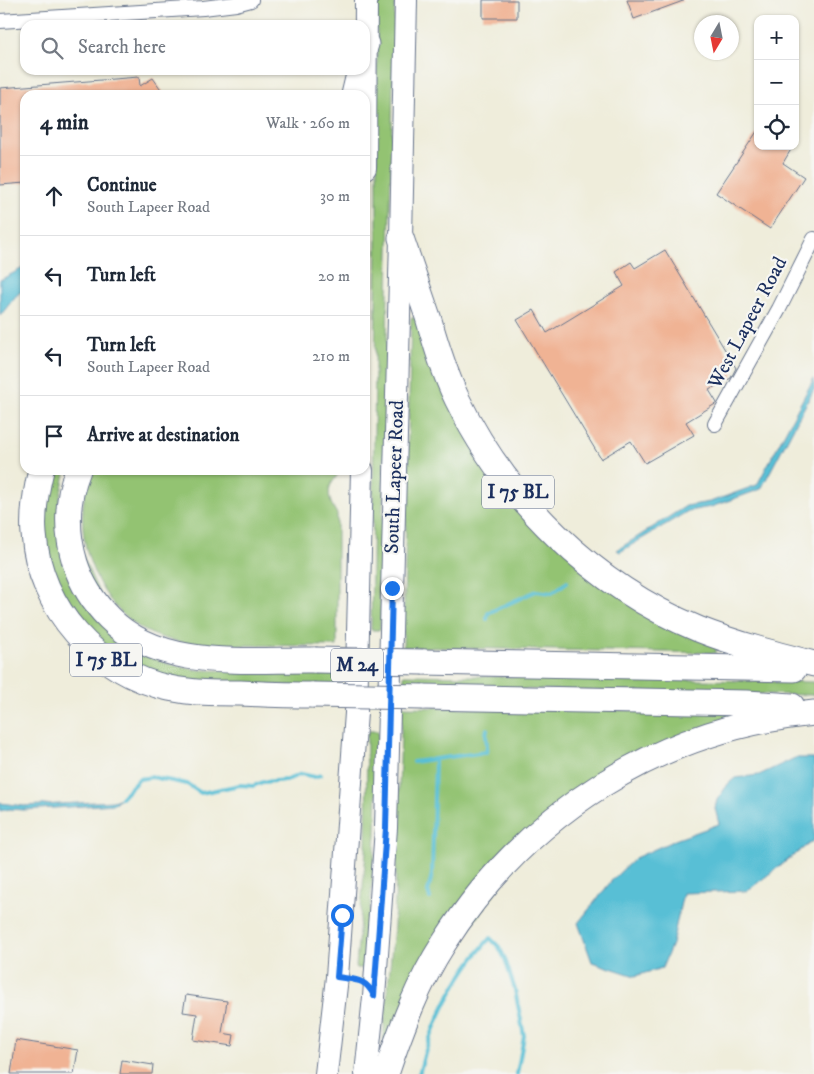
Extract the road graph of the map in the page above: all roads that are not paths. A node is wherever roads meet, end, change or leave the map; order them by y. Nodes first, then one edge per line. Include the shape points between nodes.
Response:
1 (251, 0) edge
2 (366, 0) edge
3 (406, 0) edge
4 (366, 20) edge
5 (0, 21) edge
6 (359, 75) edge
7 (365, 75) edge
8 (355, 90) edge
9 (365, 90) edge
10 (401, 238) junction
11 (814, 239) edge
12 (715, 424) dead end
13 (40, 475) edge
14 (77, 475) edge
15 (362, 475) edge
16 (814, 664) edge
17 (814, 669) edge
18 (814, 708) edge
19 (814, 713) edge
20 (337, 977) junction
21 (374, 996) junction
22 (326, 1074) edge
23 (366, 1074) edge
24 (386, 1074) edge

1 - 5 street via 203,8
2 - 4 main road
3 - 10 main road, South Lapeer Road / I 75 BL
6 - 8 highway
7 - 9 main road
10 - 16 highway, I 75 BL via 457,399 506,478 548,526 602,574 672,616 748,647
10 - 21 main road, South Lapeer Road / M 24 via 386,828
11 - 12 street, West Lapeer Road via 779,310
13 - 18 highway, I 75 BL, bridge via 35,501 35,541 40,565 61,612 98,655 132,676 170,688 219,693 747,703
14 - 17 highway, bridge via 70,498 69,536 87,592 116,626 133,638 175,654 223,659
15 - 20 main road, South Lapeer Road / M 24 via 356,712
19 - 24 highway via 755,723 697,739 626,770 548,823 482,889 443,944 410,1010
20 - 21 main road via 365,983
20 - 22 main road, South Lapeer Road / M 24
21 - 23 main road, South Lapeer Road / M 24

